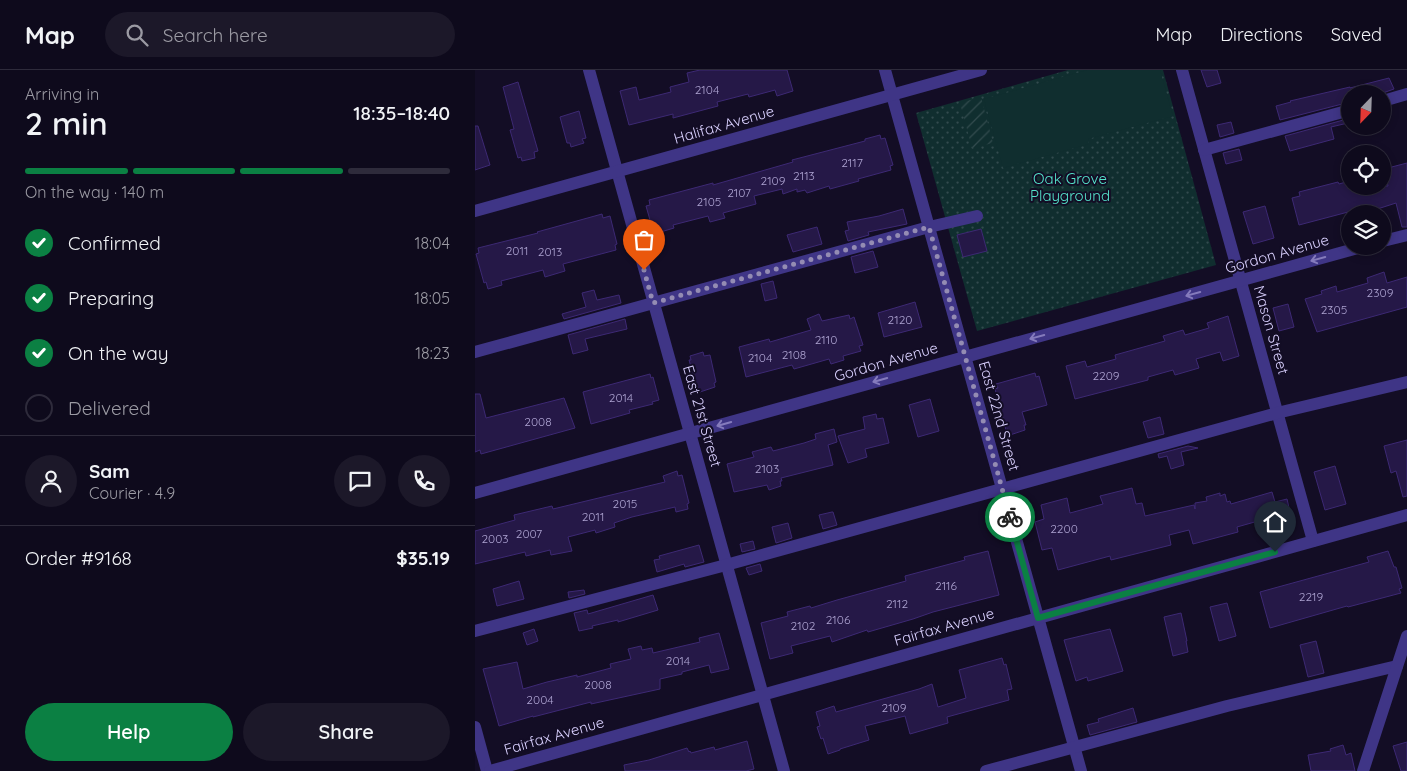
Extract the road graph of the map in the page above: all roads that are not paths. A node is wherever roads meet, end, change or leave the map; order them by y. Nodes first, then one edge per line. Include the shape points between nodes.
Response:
1 (589, 70) edge
2 (885, 70) edge
3 (981, 70) edge
4 (1183, 70) edge
5 (1407, 94) edge
6 (892, 95) junction
7 (1391, 98) edge
8 (1341, 112) edge
9 (1205, 150) junction
10 (617, 172) junction
11 (475, 211) edge
12 (977, 216) dead end
13 (929, 227) junction
14 (1407, 234) edge
15 (1391, 239) edge
16 (1341, 253) edge
17 (1240, 281) junction
18 (653, 303) junction
19 (475, 352) edge
20 (965, 356) junction
21 (1407, 382) edge
22 (1277, 414) junction
23 (689, 434) junction
24 (1002, 488) junction
25 (475, 493) edge
26 (1407, 515) edge
27 (1313, 541) junction
28 (727, 565) junction
29 (1038, 618) junction
30 (475, 631) edge
31 (1407, 636) edge
32 (1397, 666) junction
33 (763, 694) junction
34 (475, 727) edge
35 (1074, 746) junction
36 (489, 771) edge
37 (784, 771) edge
38 (986, 771) edge
39 (1081, 771) edge
40 (1363, 771) edge

1 - 10 street, East 21st Street
2 - 6 street, East 22nd Street
3 - 6 street, Halifax Avenue
4 - 9 street, Mason Street
5 - 7 street
6 - 10 street, Halifax Avenue
6 - 13 street, East 22nd Street
8 - 9 street
9 - 17 street, Mason Street
10 - 11 street, Halifax Avenue
10 - 18 street, East 21st Street
12 - 13 street
13 - 18 street
13 - 20 street, East 22nd Street
14 - 15 street
16 -> 17 street, Gordon Avenue
17 -> 20 street, Gordon Avenue
17 - 22 street, Mason Street
18 - 19 street
18 - 23 street, East 21st Street
20 -> 23 street, Gordon Avenue
20 - 24 street, East 22nd Street
21 - 22 street
22 - 24 street
22 - 27 street, Mason Street
23 - 25 street, Gordon Avenue
23 - 28 street, East 21st Street
24 - 28 street
24 - 29 street, East 22nd Street
26 - 27 street, Fairfax Avenue
27 - 29 street, Fairfax Avenue
28 - 30 street
28 - 33 street, East 21st Street
29 - 33 street, Fairfax Avenue
29 - 35 street, East 22nd Street
31 - 32 street
32 - 35 street
32 - 40 street
33 - 36 street, Fairfax Avenue
33 - 37 street, East 21st Street
34 - 36 street
35 - 38 street
35 - 39 street, East 22nd Street

